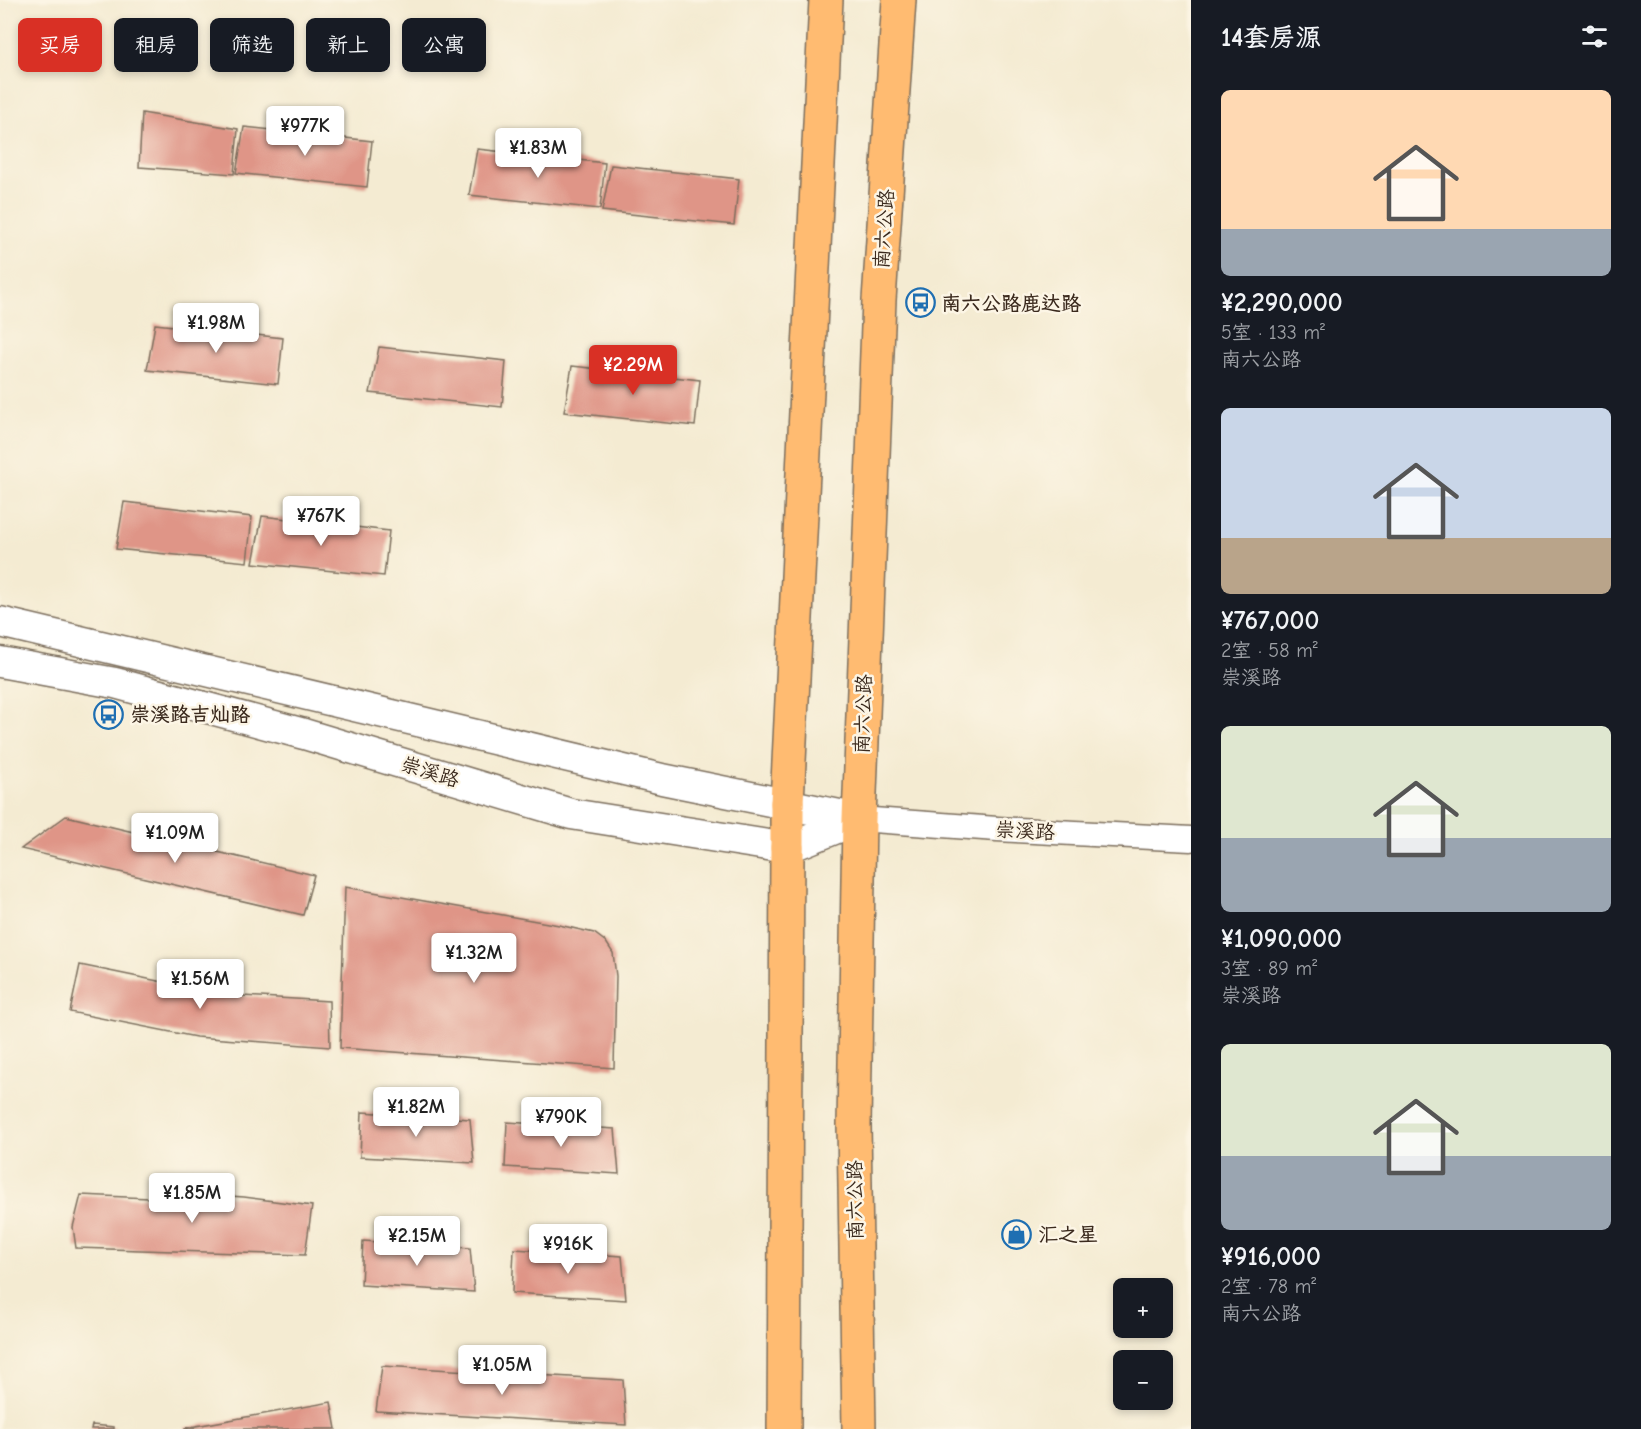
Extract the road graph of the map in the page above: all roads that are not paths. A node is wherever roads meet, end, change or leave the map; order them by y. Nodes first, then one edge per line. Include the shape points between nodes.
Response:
1 (826, 0) edge
2 (899, 0) edge
3 (0, 622) edge
4 (0, 662) edge
5 (787, 803) junction
6 (859, 819) junction
7 (1191, 839) edge
8 (787, 848) junction
9 (784, 1429) edge
10 (859, 1429) edge

1 - 5 main road
2 - 6 main road, 南六公路 via 879,300
3 - 5 street, 崇溪路 via 662,779
4 - 8 street, 崇溪路 via 114,683 182,701 571,814
5 - 6 street, 崇溪路
5 - 8 main road
6 - 7 street, 崇溪路
6 - 8 street, 崇溪路
6 - 10 main road, 南六公路 via 854,1125
8 - 9 main road

